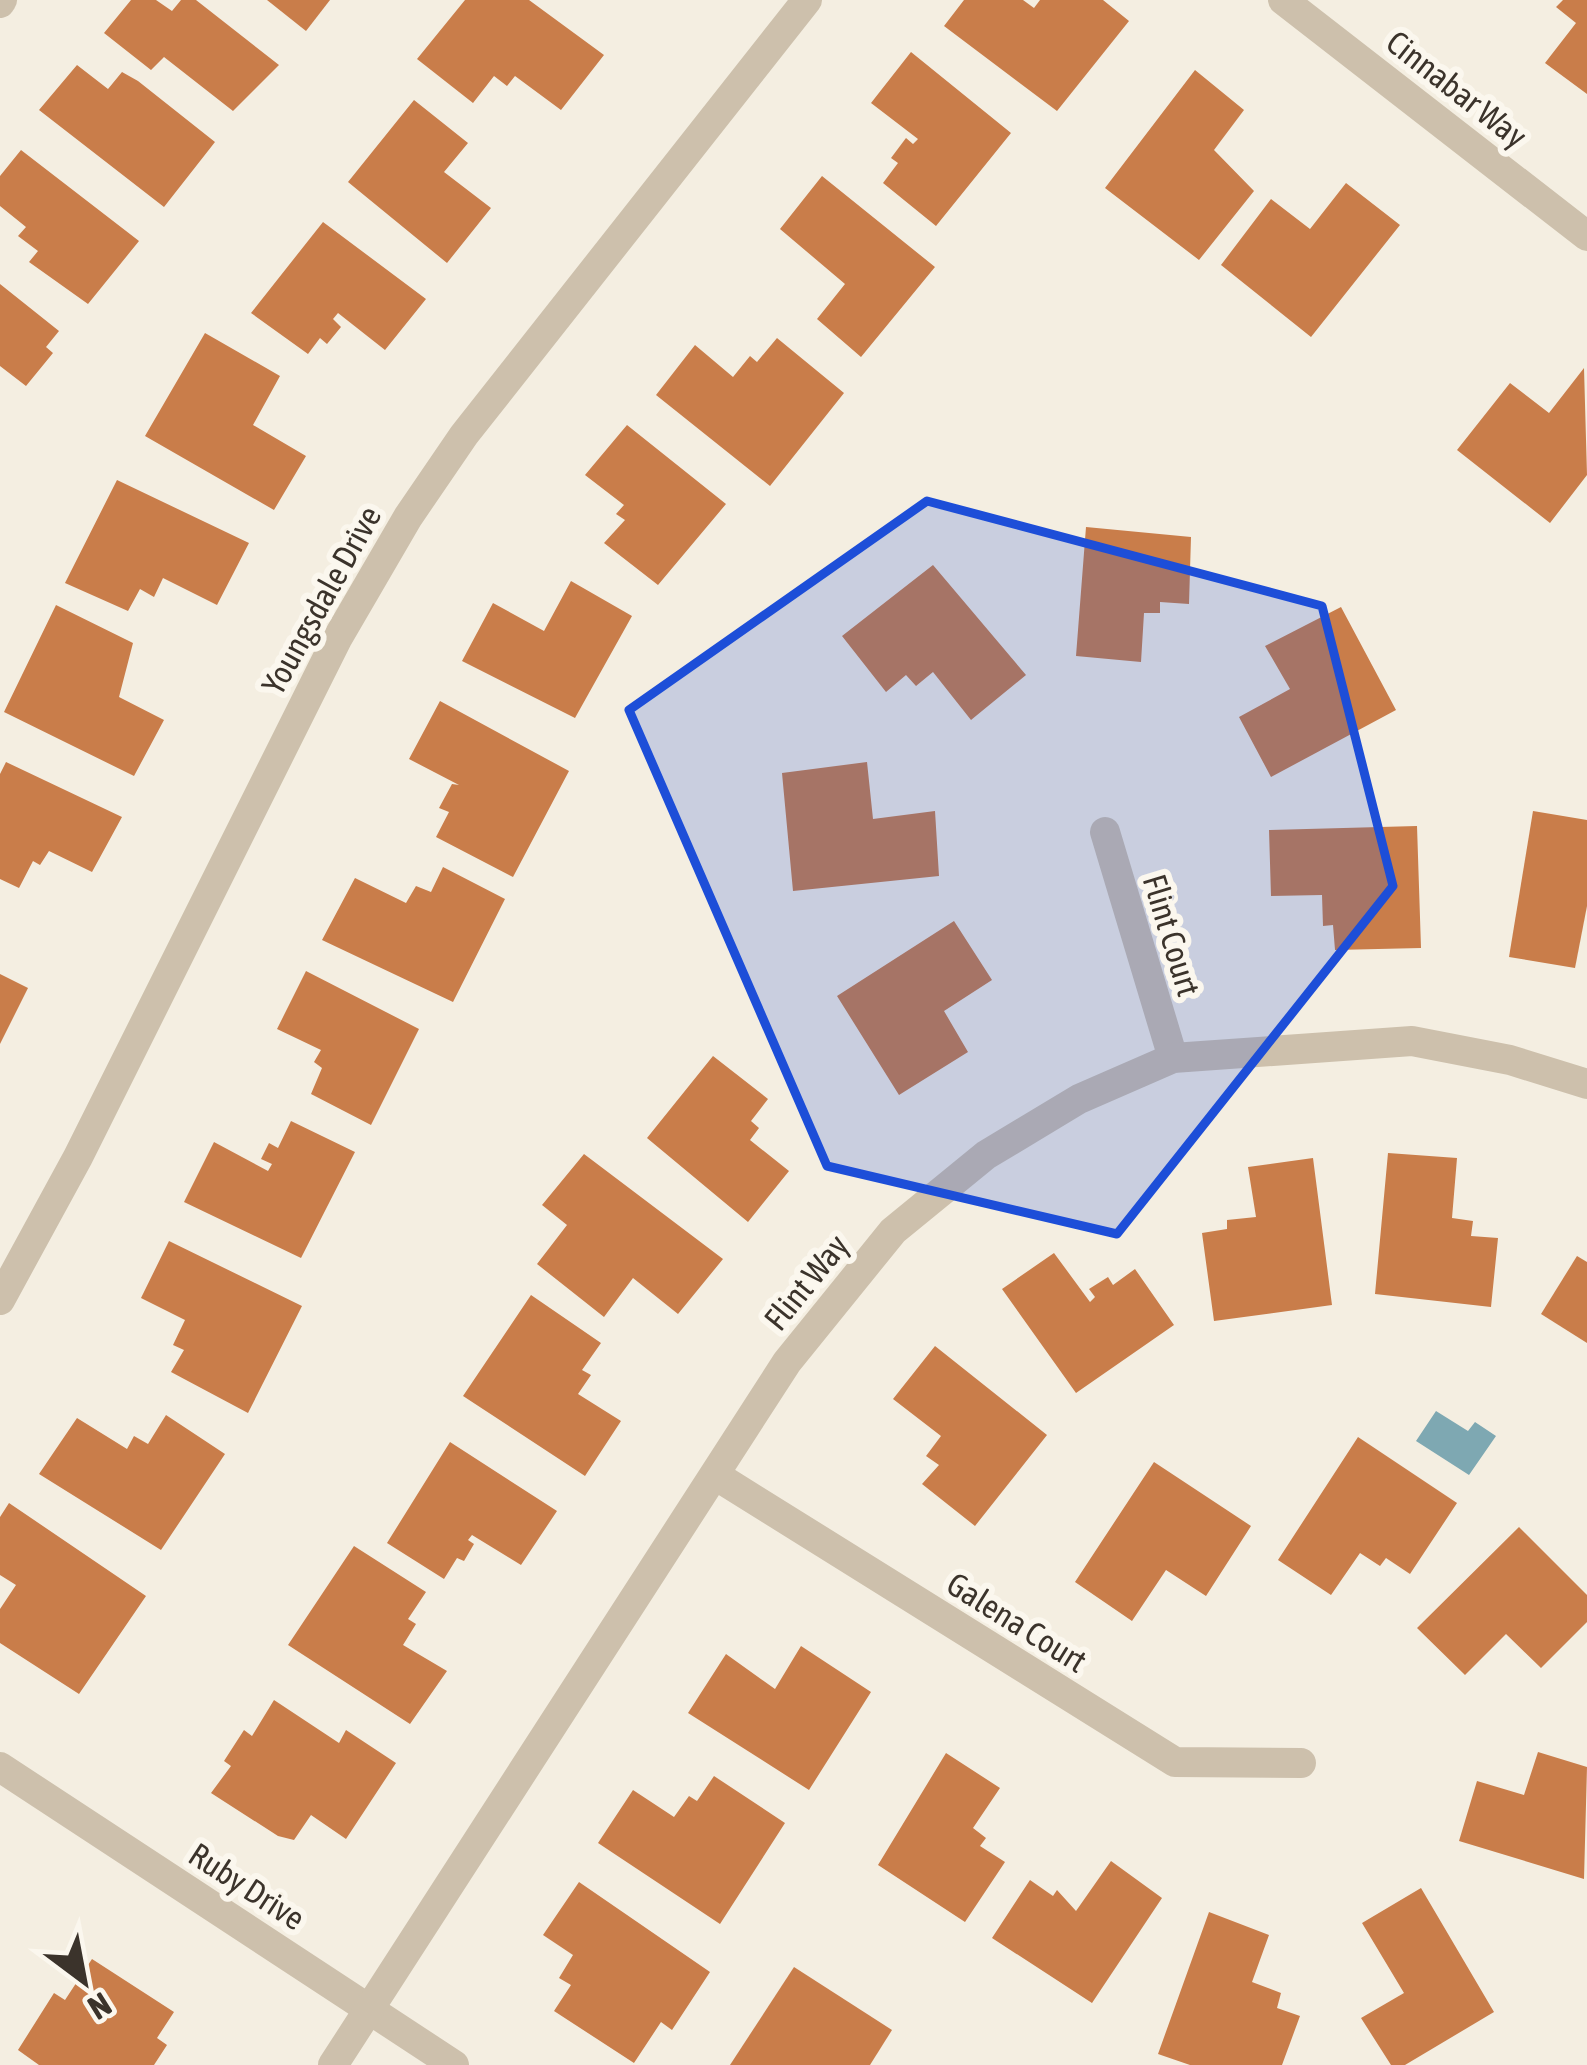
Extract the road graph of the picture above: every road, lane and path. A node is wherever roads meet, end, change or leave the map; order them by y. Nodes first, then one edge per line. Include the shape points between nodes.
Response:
1 (807, 0) edge
2 (1283, 0) edge
3 (1587, 236) edge
4 (1105, 832) dead end
5 (1173, 1058) junction
6 (1587, 1084) edge
7 (0, 1300) edge
8 (716, 1475) junction
9 (1301, 1763) dead end
10 (0, 1767) edge
11 (369, 2010) junction
12 (333, 2065) edge
13 (454, 2065) edge

1 - 7 street, Youngsdale Drive via 408,517 337,639
2 - 3 street, Cinnabar Way
4 - 5 street, Flint Court
5 - 6 street, Flint Way via 1412,1041
5 - 8 street, Flint Way via 1079,1099 986,1155 893,1231 788,1362
8 - 9 street, Galena Court via 1175,1762
8 - 11 street, Flint Way
10 - 11 street, Ruby Drive
11 - 12 street, Flint Way
11 - 13 street, Ruby Drive

